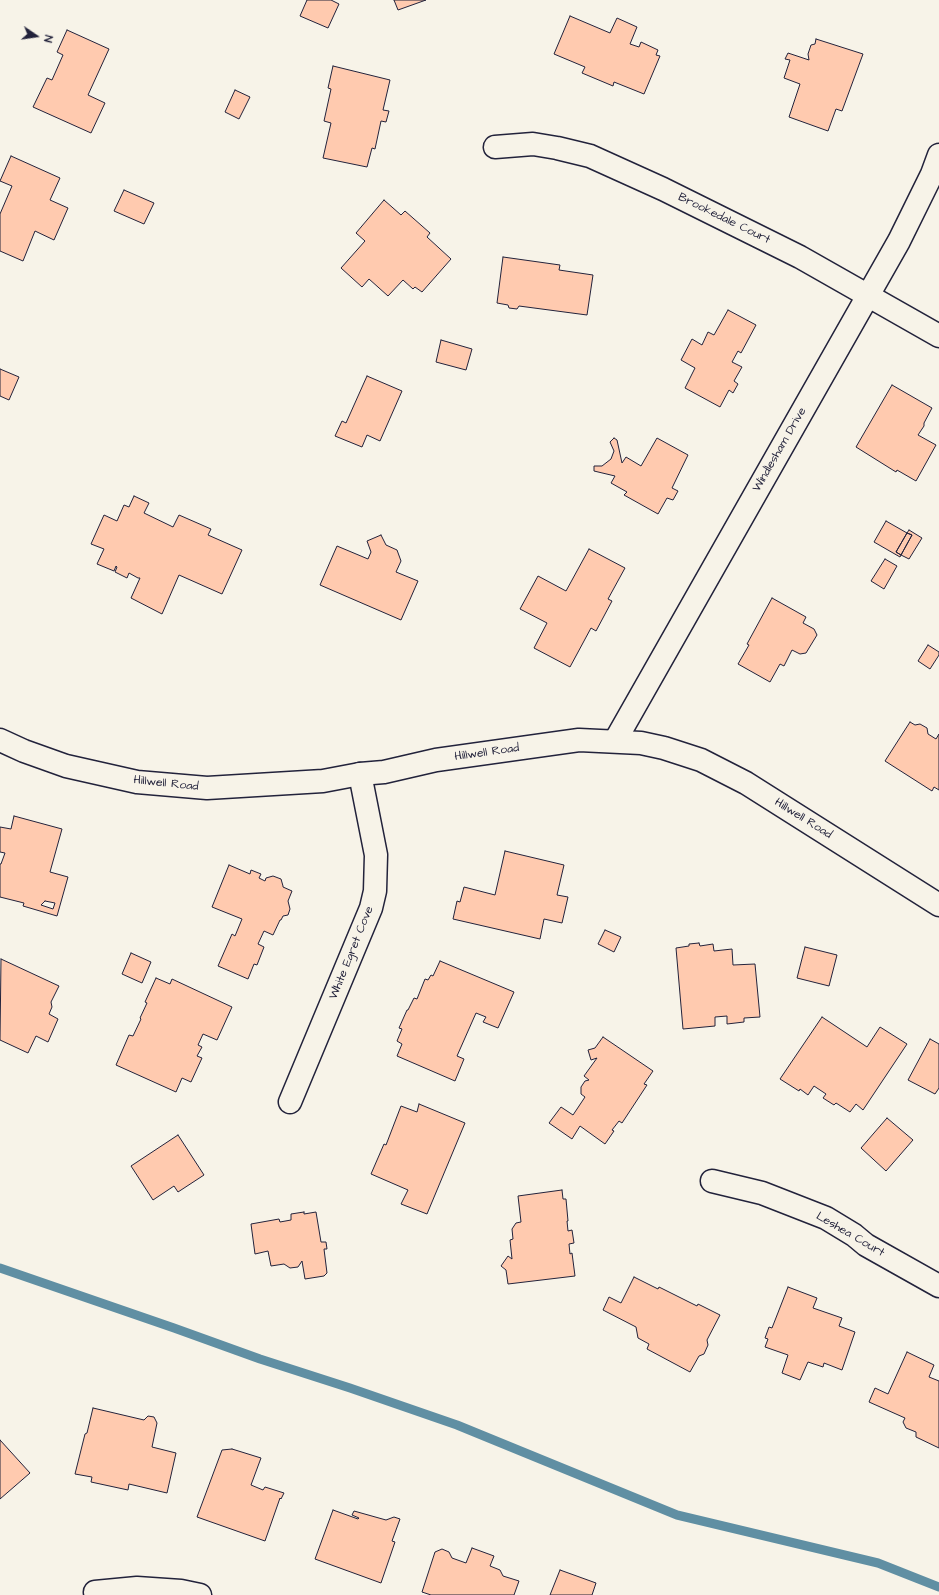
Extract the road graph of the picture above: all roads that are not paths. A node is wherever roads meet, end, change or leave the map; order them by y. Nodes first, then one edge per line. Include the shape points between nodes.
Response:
1 (494, 147) dead end
2 (939, 155) edge
3 (868, 296) junction
4 (939, 336) edge
5 (0, 740) edge
6 (615, 741) junction
7 (360, 774) junction
8 (939, 905) edge
9 (290, 1102) dead end
10 (712, 1181) dead end
11 (939, 1286) edge
12 (95, 1592) dead end
13 (200, 1595) edge

1 - 3 street, Brookedale Court via 533,144 590,156 800,257
2 - 3 street, Windlesham Drive via 899,241
3 - 4 street, Brookedale Court
3 - 6 street, Windlesham Drive
5 - 7 street, Hillwell Road via 66,766 137,782 207,788 323,781
6 - 7 street, Hillwell Road via 579,740 436,760 384,772
6 - 8 street, Hillwell Road via 664,748 701,760 740,779
7 - 9 street, White Egret Cove via 376,855 375,891 371,908
10 - 11 street, Leshea Court via 762,1193 826,1218 866,1245
12 - 13 street via 137,1588

